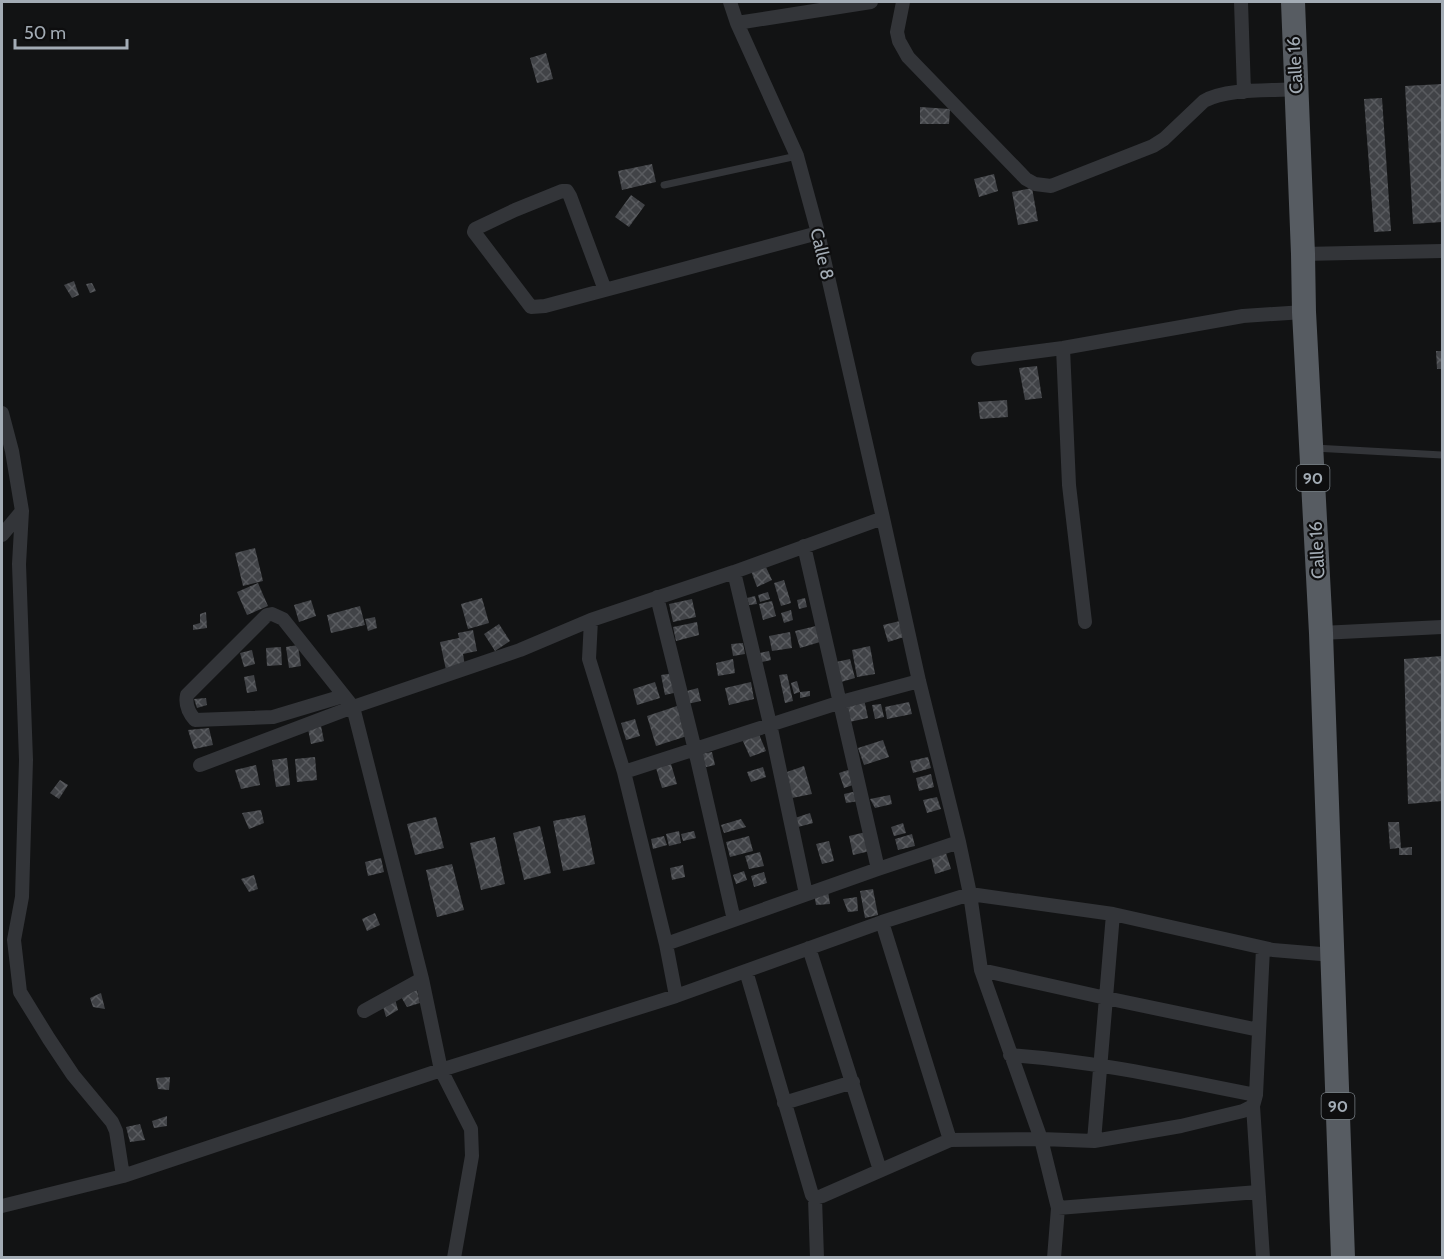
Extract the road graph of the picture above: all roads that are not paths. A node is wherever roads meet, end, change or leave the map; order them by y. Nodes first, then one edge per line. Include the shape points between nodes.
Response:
1 (730, 2) edge
2 (871, 2) edge
3 (903, 2) edge
4 (1241, 2) edge
5 (1293, 2) edge
6 (826, 5) edge
7 (736, 23) junction
8 (1297, 90) junction
9 (1249, 92) junction
10 (797, 156) junction
11 (664, 185) dead end
12 (818, 232) junction
13 (1443, 251) edge
14 (1303, 254) junction
15 (605, 290) junction
16 (1293, 313) junction
17 (1063, 348) junction
18 (978, 359) dead end
19 (2, 413) edge
20 (1311, 448) junction
21 (1443, 455) edge
22 (22, 511) junction
23 (884, 518) junction
24 (2, 535) edge
25 (804, 546) junction
26 (734, 572) junction
27 (657, 597) junction
28 (591, 620) junction
29 (1085, 622) dead end
30 (1443, 627) edge
31 (1321, 633) junction
32 (919, 681) junction
33 (343, 696) junction
34 (841, 702) junction
35 (352, 707) junction
36 (770, 724) junction
37 (695, 750) junction
38 (200, 765) dead end
39 (624, 772) junction
40 (959, 842) junction
41 (878, 869) junction
42 (806, 894) junction
43 (970, 894) junction
44 (1113, 914) junction
45 (734, 920) junction
46 (882, 922) junction
47 (14, 940) junction
48 (666, 944) junction
49 (2, 948) edge
50 (809, 948) junction
51 (1268, 949) junction
52 (1333, 955) junction
53 (981, 970) junction
54 (746, 971) junction
55 (422, 979) junction
56 (676, 996) junction
57 (1106, 998) junction
58 (364, 1011) dead end
59 (1259, 1030) junction
60 (1010, 1055) junction
61 (1101, 1065) junction
62 (441, 1070) junction
63 (853, 1082) junction
64 (1255, 1101) junction
65 (784, 1103) junction
66 (1041, 1139) junction
67 (950, 1140) junction
68 (1094, 1142) junction
69 (880, 1170) junction
70 (123, 1176) junction
71 (1258, 1192) junction
72 (815, 1198) junction
73 (2, 1206) edge
74 (1058, 1208) junction
75 (454, 1257) edge
76 (817, 1257) edge
77 (1054, 1257) edge
78 (1263, 1257) edge
79 (1343, 1257) edge

1 - 7 street, Calle 8
2 - 6 street
3 - 9 street via 897,32 908,57 1035,184 1051,186 1154,146 1210,97
4 - 9 street
5 - 8 highway, Calle 16 / 90
6 - 7 street
7 - 10 street, Calle 8
8 - 9 street
8 - 14 highway, Calle 16 / 90
10 - 11 lane
10 - 12 street, Calle 8
12 - 15 street
12 - 23 street, Calle 8
13 - 14 street
14 - 16 highway, Calle 16 / 90
15 - 15 street via 567,191 475,229 531,307
16 - 17 street via 1243,316
16 - 20 highway, Calle 16 / 90
17 - 18 street
17 - 29 street via 1069,485
19 - 22 street
20 - 21 lane
20 - 31 highway, Calle 16 / 90
22 - 24 street
22 - 47 street via 19,564 26,760 22,897
23 - 25 street
23 - 32 street, Calle 8
25 - 26 street
25 - 34 street
26 - 27 street
26 - 36 street
27 - 28 street
27 - 37 street
28 - 35 street via 520,650
28 - 39 street via 589,659
30 - 31 street
31 - 52 highway, Calle 16 / 90
32 - 34 street
32 - 40 street, Calle 8
33 - 33 street via 283,619 272,614 186,700 195,720 273,717
33 - 35 street
34 - 36 street
34 - 41 street
35 - 38 street
35 - 55 street
36 - 37 street
36 - 42 street
37 - 39 street
37 - 45 street
39 - 48 street
40 - 41 street
40 - 43 street, Calle 8
41 - 42 street
42 - 45 street
43 - 44 street
43 - 46 street
43 - 53 street, Calle 8
44 - 51 street
44 - 57 street
45 - 48 street
46 - 50 street
46 - 67 street
47 - 49 street
47 - 70 street via 20,992 73,1075 112,1122
48 - 56 street
50 - 54 street
50 - 63 street
51 - 52 street
51 - 59 street
52 - 79 highway, 90
53 - 57 street
53 - 60 street, Calle 8
54 - 56 street
54 - 65 street
55 - 58 street
55 - 62 street
56 - 62 street
57 - 59 street
57 - 61 street
59 - 64 street
60 - 61 street
60 - 66 street, Calle 8
61 - 64 street
61 - 68 street
62 - 70 street
62 - 75 street via 471,1129 472,1156
63 - 65 street
63 - 69 street
64 - 68 street via 1243,1111
64 - 71 street
65 - 72 street
66 - 67 street
66 - 68 street
66 - 74 street, Calle 8
67 - 69 street
69 - 72 street
70 - 73 street
71 - 74 street
71 - 78 street
72 - 76 street
74 - 77 street, Calle 8

